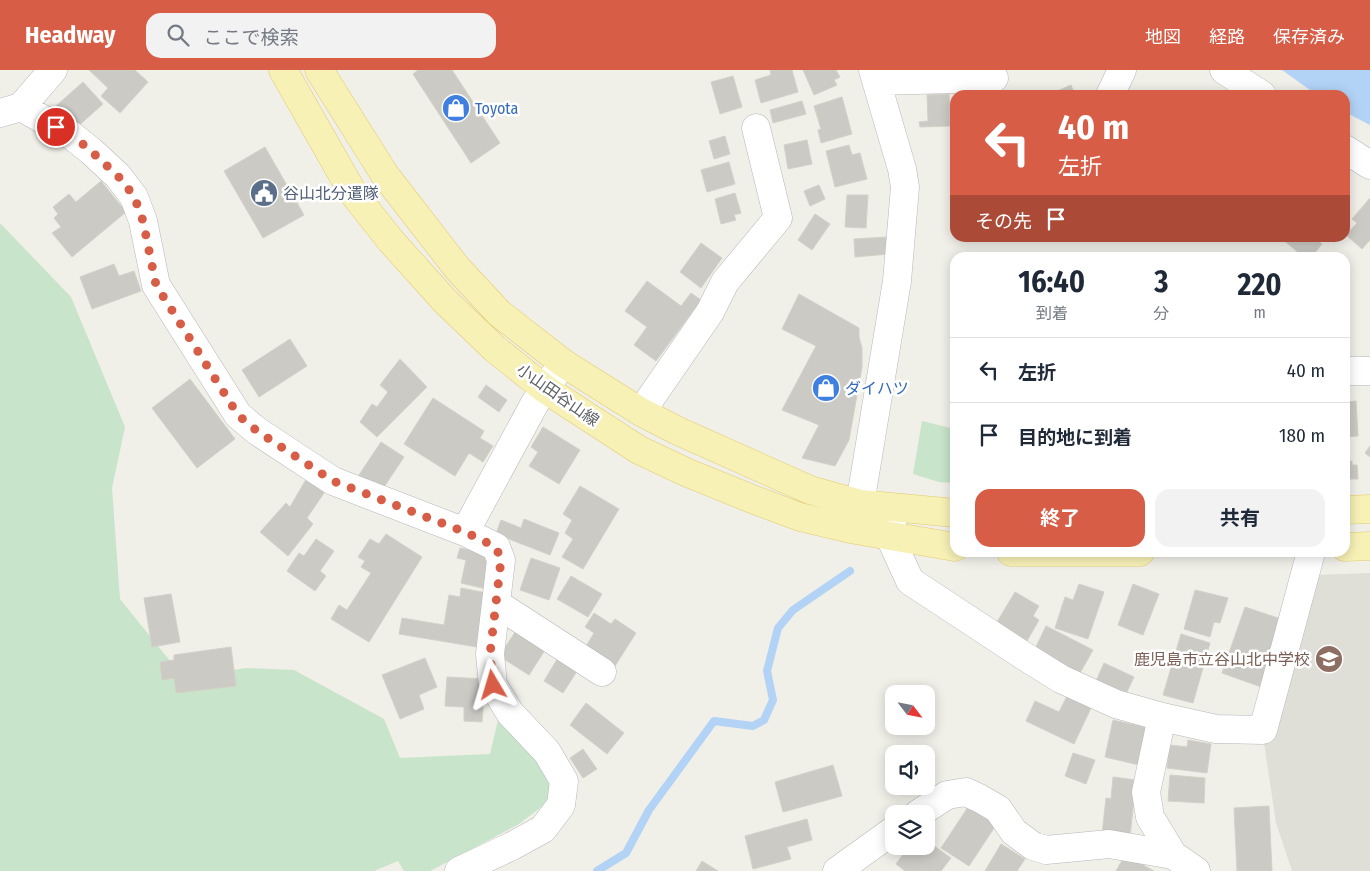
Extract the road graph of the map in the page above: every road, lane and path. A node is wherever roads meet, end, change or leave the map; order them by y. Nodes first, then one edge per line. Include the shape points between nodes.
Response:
1 (53, 70) edge
2 (283, 70) edge
3 (319, 70) edge
4 (1122, 70) edge
5 (1224, 70) edge
6 (875, 75) edge
7 (994, 78) dead end
8 (1112, 90) edge
9 (1254, 90) edge
10 (10, 110) edge
11 (756, 128) dead end
12 (1350, 152) edge
13 (1370, 165) edge
14 (563, 363) junction
15 (544, 389) junction
16 (641, 412) junction
17 (860, 504) junction
18 (894, 508) junction
19 (1370, 509) edge
20 (1350, 510) edge
21 (950, 513) edge
22 (465, 532) junction
23 (889, 535) junction
24 (950, 546) edge
25 (1350, 546) edge
26 (1370, 546) edge
27 (1310, 557) edge
28 (497, 604) junction
29 (602, 672) dead end
30 (1162, 717) junction
31 (932, 805) edge
32 (885, 836) edge
33 (1173, 855) junction
34 (459, 871) edge
35 (836, 871) edge
36 (1196, 871) edge

1 - 10 street
2 - 15 main road, 小山田谷山線 via 353,193 391,241 495,349
3 - 14 main road, 小山田谷山線 via 384,175 458,268 499,313
4 - 8 street
5 - 9 street
6 - 7 street
6 - 17 street via 905,187 897,281
10 - 22 street via 72,135 118,176 134,196 143,221 156,285 238,415 333,481
11 - 16 street via 778,218 725,282 710,312
12 - 13 street
14 - 15 street
14 - 16 main road, 小山田谷山線
15 - 22 street
15 - 23 main road, 小山田谷山線 via 639,450 688,473 800,517
16 - 17 main road, 小山田谷山線 via 810,490
17 - 18 main road, 小山田谷山線
18 - 21 main road, 小山田谷山線
18 - 23 street
19 - 20 main road
22 - 28 street via 496,547 501,560
23 - 24 main road, 小山田谷山線
23 - 30 street via 910,581 1061,679 1116,704
25 - 26 main road
27 - 30 street via 1263,730 1216,729
28 - 29 street
28 - 34 street via 490,654 493,685 510,713 547,752 564,781 561,805 543,828
30 - 33 street via 1146,792 1150,817
31 - 33 street via 947,795 966,792 998,810 1014,832 1033,846 1046,850 1109,844
32 - 35 street
33 - 36 street

